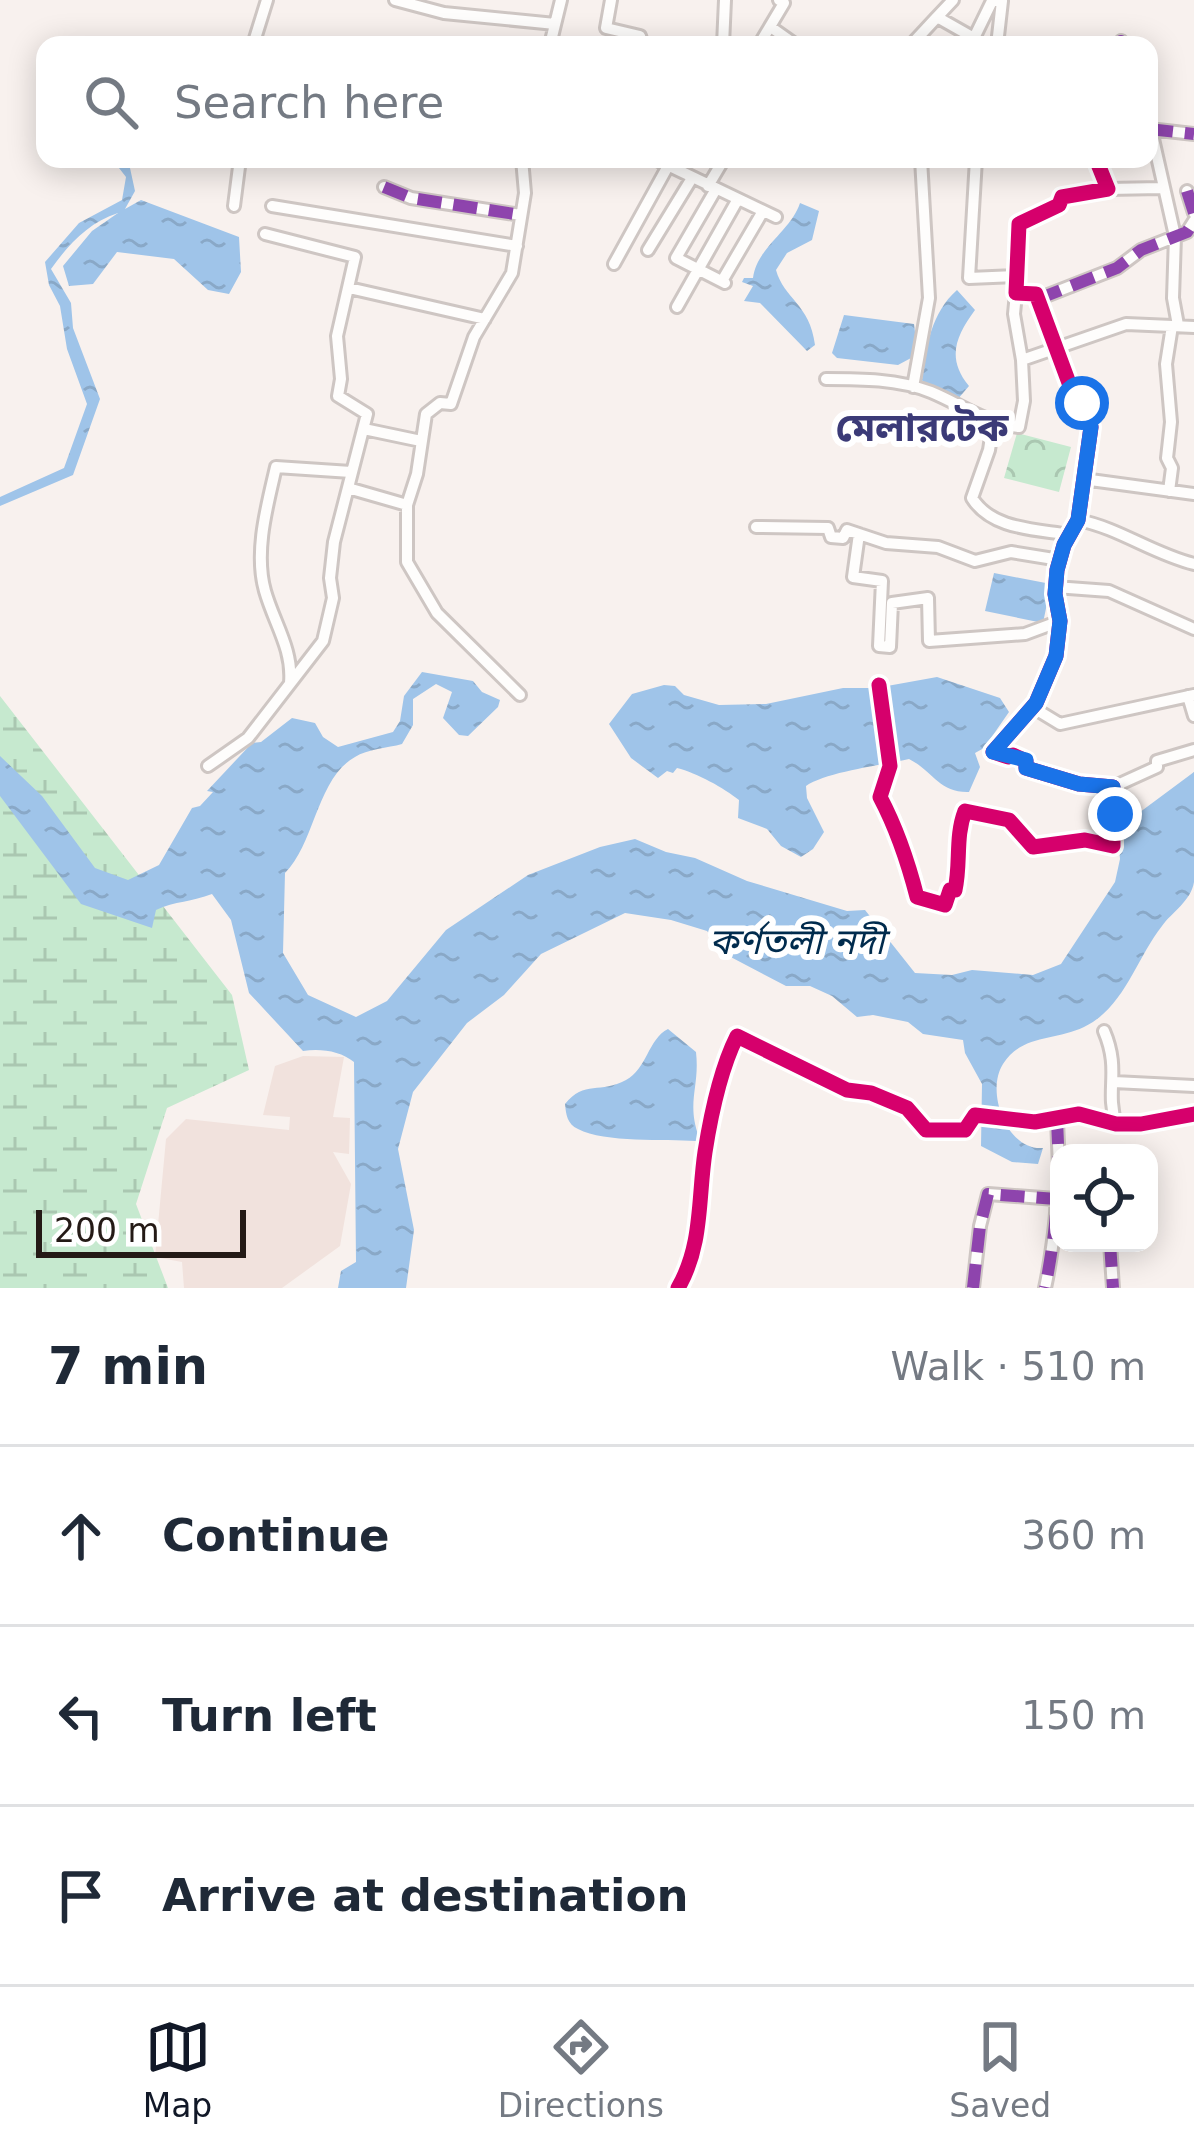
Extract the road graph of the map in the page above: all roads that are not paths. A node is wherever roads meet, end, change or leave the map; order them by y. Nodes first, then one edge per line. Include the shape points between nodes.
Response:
1 (267, 0) edge
2 (395, 0) edge
3 (561, 0) edge
4 (611, 0) edge
5 (725, 0) edge
6 (779, 0) edge
7 (953, 0) edge
8 (937, 17) junction
9 (555, 24) junction
10 (772, 28) junction
11 (257, 36) edge
12 (552, 36) edge
13 (640, 36) edge
14 (723, 36) edge
15 (766, 36) edge
16 (783, 36) edge
17 (919, 36) edge
18 (954, 36) edge
19 (975, 36) edge
20 (998, 36) edge
21 (1158, 130) edge
22 (1194, 134) edge
23 (239, 168) edge
24 (521, 168) edge
25 (667, 168) edge
26 (672, 168) edge
27 (720, 168) edge
28 (922, 168) edge
29 (975, 168) edge
30 (1100, 168) edge
31 (1157, 168) edge
32 (692, 178) junction
33 (384, 187) dead end
34 (712, 187) junction
35 (1161, 188) junction
36 (1108, 189) junction
37 (1187, 191) dead end
38 (738, 200) junction
39 (234, 206) dead end
40 (272, 206) dead end
41 (763, 211) junction
42 (521, 215) junction
43 (776, 217) dead end
44 (1194, 217) edge
45 (266, 234) dead end
46 (1175, 236) junction
47 (517, 246) junction
48 (648, 250) dead end
49 (614, 264) dead end
50 (698, 269) junction
51 (1016, 276) junction
52 (349, 288) junction
53 (1016, 293) junction
54 (1038, 299) junction
55 (677, 307) dead end
56 (485, 320) junction
57 (1175, 325) junction
58 (1194, 327) edge
59 (1058, 349) junction
60 (1022, 360) junction
61 (826, 379) dead end
62 (913, 387) junction
63 (993, 424) junction
64 (364, 429) junction
65 (421, 441) junction
66 (351, 472) junction
67 (1083, 479) junction
68 (347, 488) junction
69 (1168, 491) junction
70 (1194, 494) edge
71 (407, 505) junction
72 (1078, 520) junction
73 (756, 526) dead end
74 (859, 534) junction
75 (1070, 535) junction
76 (1060, 560) junction
77 (1194, 564) edge
78 (1055, 587) junction
79 (1060, 621) junction
80 (1194, 629) edge
81 (290, 683) junction
82 (879, 685) dead end
83 (520, 694) dead end
84 (1191, 696) edge
85 (1031, 707) junction
86 (1194, 716) edge
87 (1194, 750) edge
88 (208, 766) dead end
89 (1113, 787) junction
90 (1104, 1031) dead end
91 (1114, 1082) junction
92 (1194, 1087) edge
93 (1194, 1114) edge
94 (1057, 1120) junction
95 (1115, 1124) junction
96 (1058, 1144) edge
97 (1111, 1252) edge
98 (679, 1288) edge
99 (973, 1288) edge
100 (1045, 1288) edge
101 (1113, 1288) edge

1 - 11 street
2 - 9 street
3 - 9 street
4 - 13 street via 605,28
5 - 14 street
6 - 10 street
7 - 8 street
8 - 17 street
8 - 18 street
9 - 12 street
10 - 15 street
10 - 16 street
19 - 20 street via 992,1 1002,1
21 - 22 street
23 - 39 street
24 - 42 street
25 - 49 street
26 - 32 street
27 - 34 street
28 - 62 street via 929,298
29 - 51 street via 969,278
30 - 36 street
31 - 35 street
32 - 34 street
32 - 48 street
33 - 42 street
34 - 38 street
34 - 50 street via 676,258
35 - 36 street
35 - 46 street
36 - 51 street via 1062,197 1059,206 1018,224
37 - 44 street
38 - 41 street
38 - 50 street
40 - 47 street
41 - 43 street
41 - 50 street via 724,282
42 - 47 street
44 - 46 street
45 - 52 street via 355,257
46 - 54 street
46 - 57 street
47 - 56 street via 512,273
50 - 55 street
51 - 53 street
52 - 56 street
52 - 64 street via 337,337 338,396 368,414
53 - 54 street
53 - 60 street
54 - 59 street
56 - 65 street via 451,404 426,414
57 - 58 street
57 - 59 street via 1126,324
57 - 69 street via 1166,364
59 - 60 street
59 - 67 street via 1091,427
60 - 63 street via 1019,428
61 - 62 street
62 - 63 street
63 - 75 street via 976,506 1006,524
64 - 65 street
64 - 66 street
65 - 71 street
66 - 68 street
66 - 81 street via 276,467 262,572 292,663
67 - 69 street
67 - 72 street
68 - 71 street
68 - 81 street via 322,641
69 - 70 street
71 - 83 street via 407,562 416,583
72 - 75 street
72 - 77 street
73 - 74 street
74 - 76 street via 975,561 1011,552
74 - 79 street via 853,578 882,581 879,646 890,647 892,603 928,598 929,641 1025,634
75 - 76 street
76 - 78 street
78 - 79 street
78 - 80 street via 1109,591
79 - 85 street via 1056,656
81 - 88 street via 248,738
82 - 89 street via 890,766 880,797 903,841 917,897 946,905 956,890 965,811 1009,820 1033,847 1069,840 1113,845
84 - 85 street via 1060,724
84 - 86 street
85 - 89 street via 993,752 1026,760 1043,775
87 - 89 street
90 - 91 street
91 - 92 street
91 - 95 street
93 - 95 street
94 - 95 street via 1078,1114
94 - 96 street
94 - 98 street via 975,1115 964,1130 926,1130 907,1108 847,1090 737,1036
97 - 101 street
99 - 100 street via 988,1194 1056,1199

